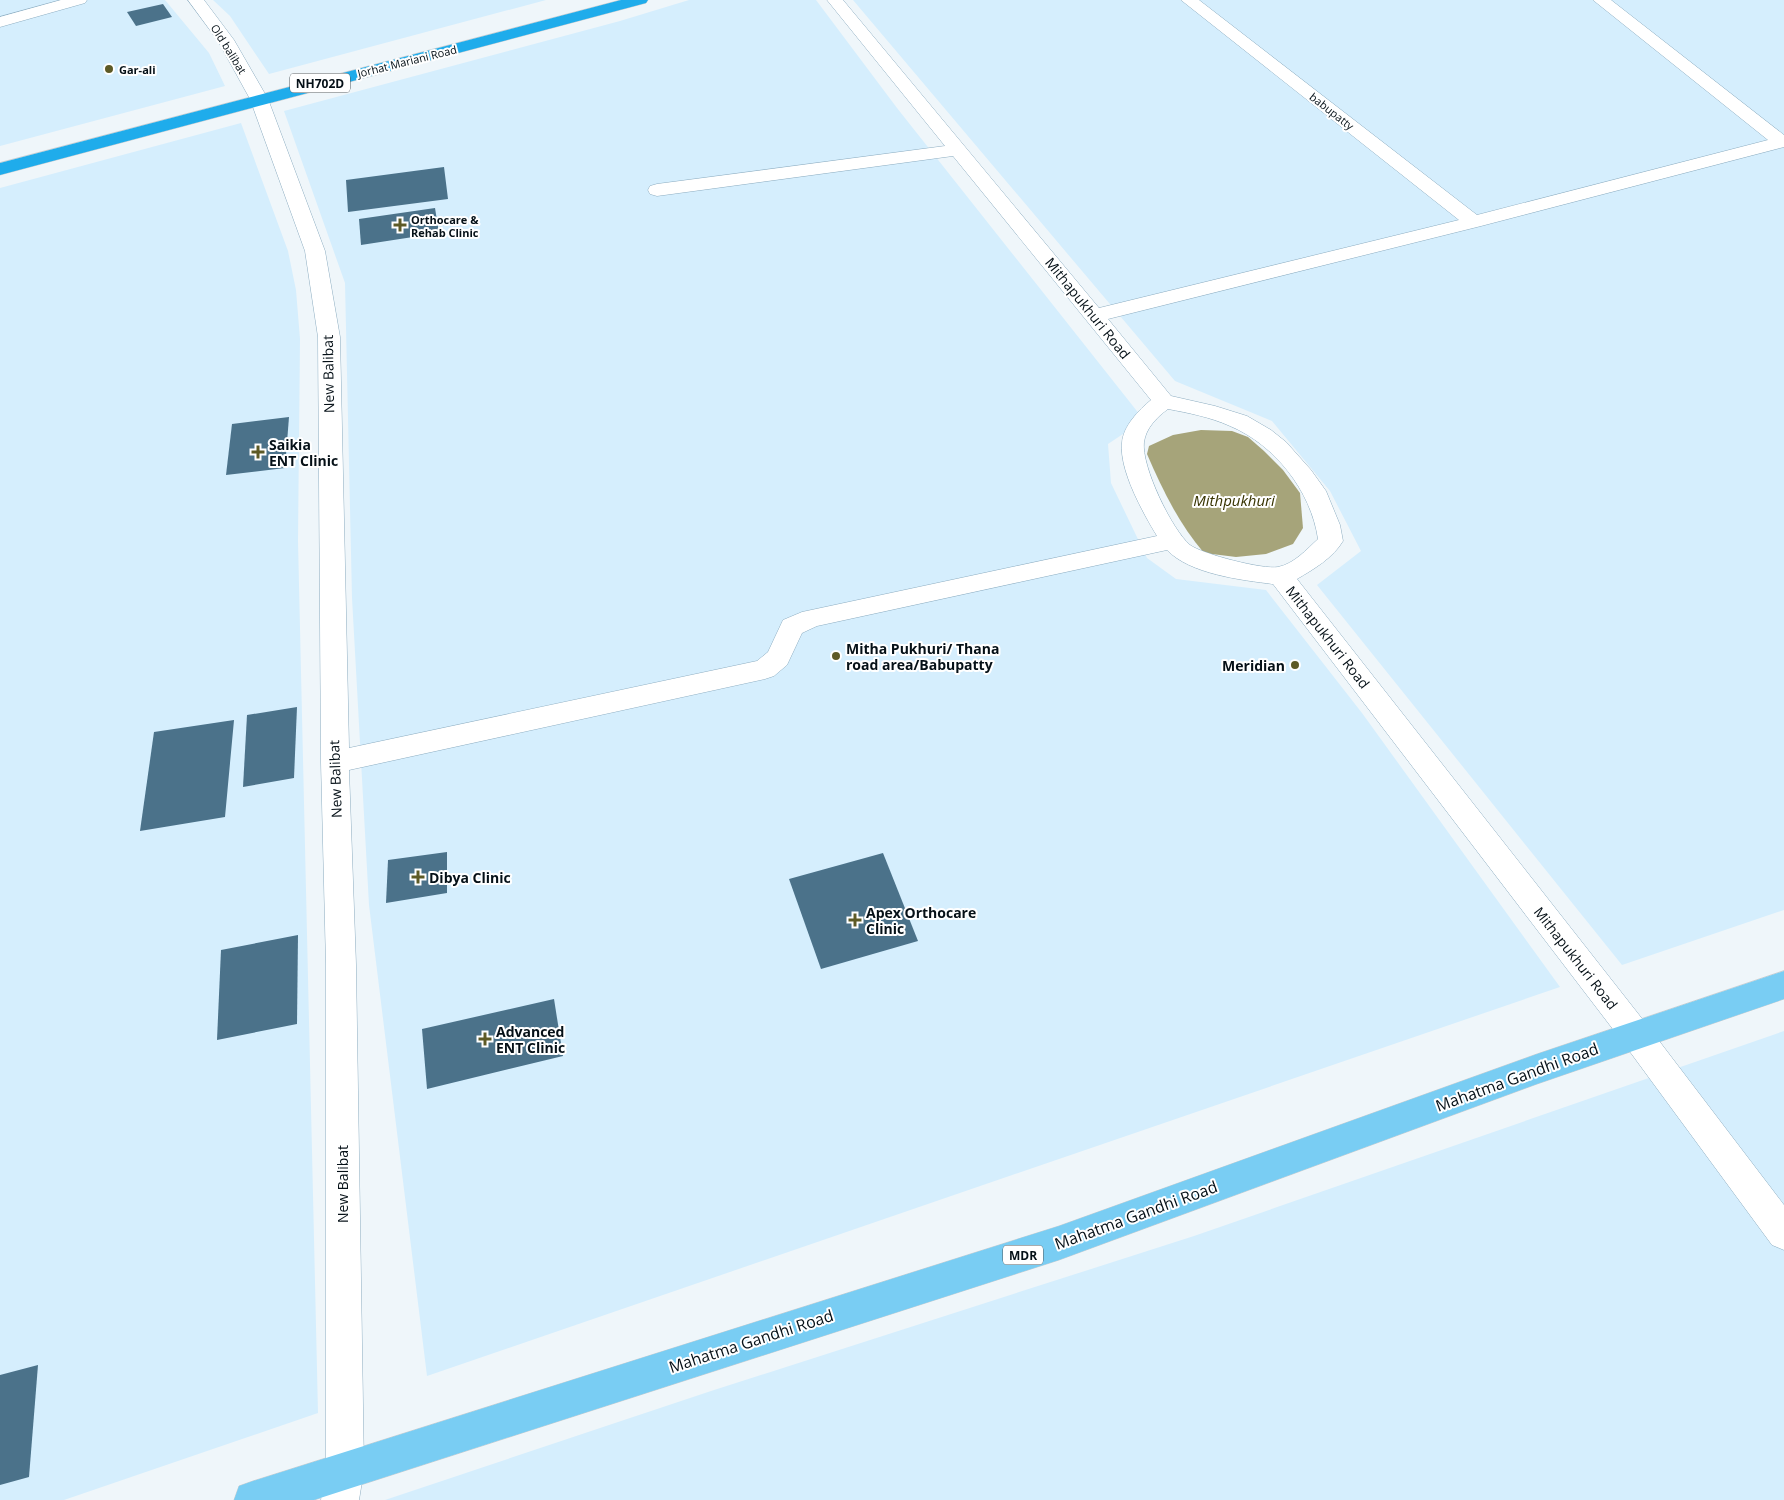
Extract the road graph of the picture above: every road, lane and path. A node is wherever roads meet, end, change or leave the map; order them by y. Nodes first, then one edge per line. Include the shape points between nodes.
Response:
1 (79, 0) edge
2 (196, 0) edge
3 (640, 0) edge
4 (836, 0) edge
5 (1190, 0) edge
6 (1601, 0) edge
7 (0, 22) edge
8 (259, 99) junction
9 (1783, 142) edge
10 (958, 150) junction
11 (0, 169) edge
12 (657, 190) dead end
13 (1474, 222) junction
14 (1094, 316) junction
15 (1164, 401) junction
16 (1172, 542) junction
17 (1281, 576) junction
18 (335, 762) junction
19 (1784, 985) edge
20 (1636, 1035) junction
21 (1784, 1233) edge
22 (342, 1485) edge
23 (253, 1500) edge

1 - 7 street
2 - 8 street, Old balibat via 226,40
3 - 8 highway, Jorhat Mariani Road / NH702D
4 - 10 street, Mithapukhuri Road
5 - 13 street, babupatty
6 - 9 street
8 - 11 highway, Jorhat Mariani Road / NH702D
8 - 18 street, New Balibat via 315,251 329,337
9 - 13 street
10 - 12 street
10 - 14 street, Mithapukhuri Road
13 - 14 street
14 - 15 street, Mithapukhuri Road
15 - 16 street via 1152,409 1132,444 1133,458 1146,493
15 - 17 street, Mithapukhuri Road via 1204,410 1250,426 1276,446 1318,496 1330,525 1331,541 1308,562
16 - 17 street via 1184,553 1236,570
16 - 18 street via 811,618 792,627 778,658 765,669
17 - 20 street, Mithapukhuri Road
18 - 22 street, New Balibat via 341,965
19 - 20 main road, Mahatma Gandhi Road / MDR
20 - 21 street, Mithapukhuri Road
20 - 22 main road, Mahatma Gandhi Road / MDR via 1059,1243
22 - 23 main road, Mahatma Gandhi Road / MDR

